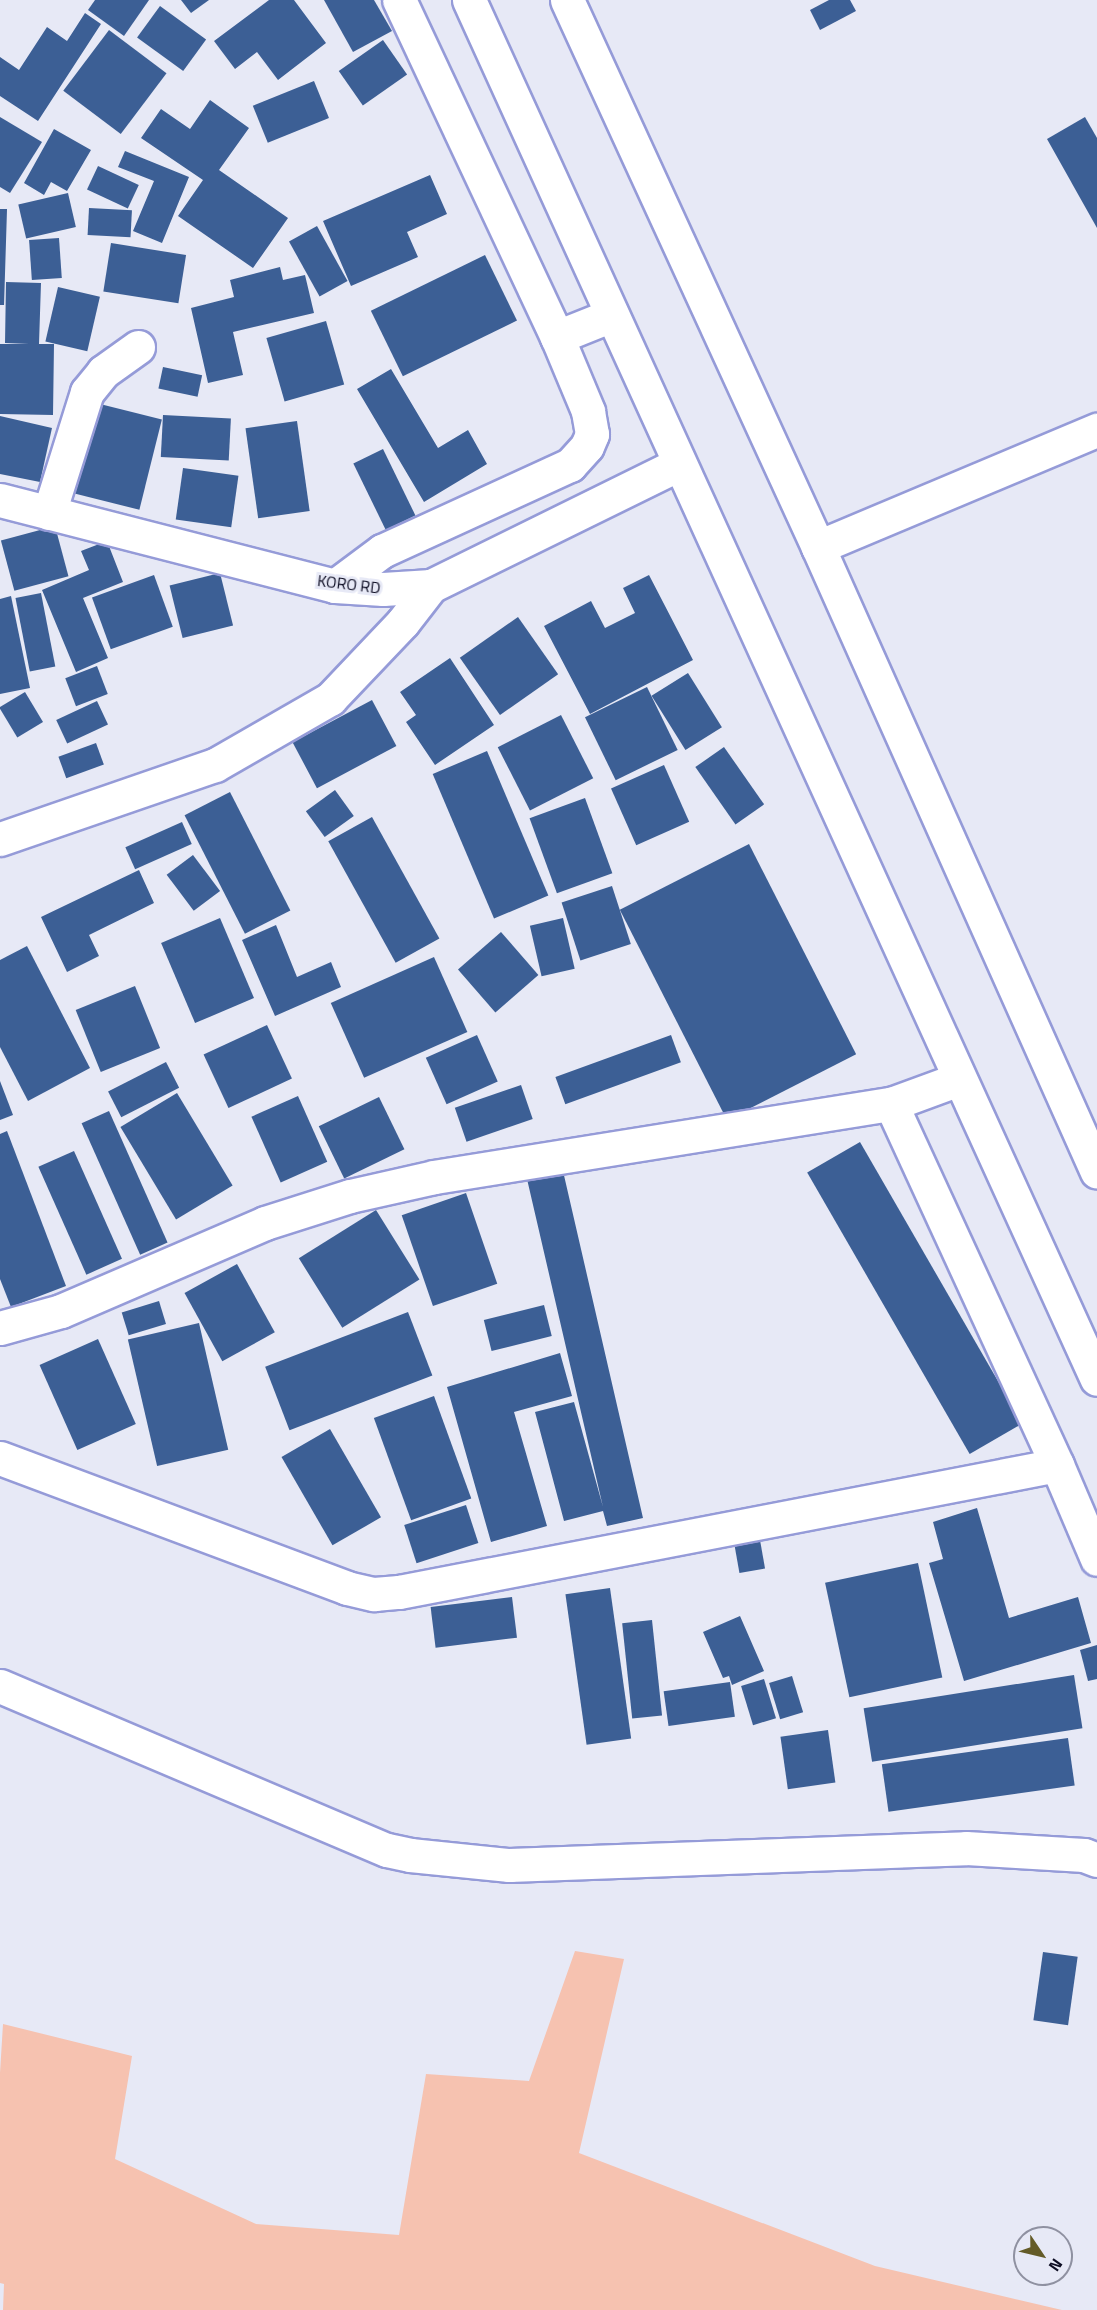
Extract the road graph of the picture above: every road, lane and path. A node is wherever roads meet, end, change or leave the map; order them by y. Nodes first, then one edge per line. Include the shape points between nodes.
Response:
1 (399, 0) edge
2 (469, 0) edge
3 (567, 0) edge
4 (612, 315) junction
5 (557, 337) junction
6 (138, 347) dead end
7 (1097, 430) edge
8 (680, 464) junction
9 (0, 500) edge
10 (49, 513) junction
11 (818, 547) junction
12 (335, 586) junction
13 (430, 586) junction
14 (0, 838) edge
15 (959, 1079) junction
16 (891, 1104) junction
17 (1097, 1172) edge
18 (0, 1328) edge
19 (1097, 1379) edge
20 (0, 1458) edge
21 (1057, 1465) junction
22 (1097, 1559) edge
23 (0, 1686) edge
24 (1097, 1860) edge

1 - 5 street
2 - 4 street
3 - 11 street
4 - 5 street
4 - 8 street
5 - 12 street via 591,422 592,434 580,457 382,551
6 - 10 street via 103,372 87,392
7 - 11 street
8 - 13 street, KORO RD
8 - 15 street
9 - 10 street, KORO RD
10 - 12 street, KORO RD
11 - 17 street
12 - 13 street, KORO RD via 382,590
13 - 14 street via 403,622 330,699 215,765
15 - 16 street
15 - 19 street
16 - 18 street via 434,1177 350,1196 265,1223 61,1311
16 - 21 street
20 - 21 street via 347,1588 374,1594
21 - 22 street
23 - 24 street via 387,1850 410,1855 509,1865 966,1848 1084,1855

